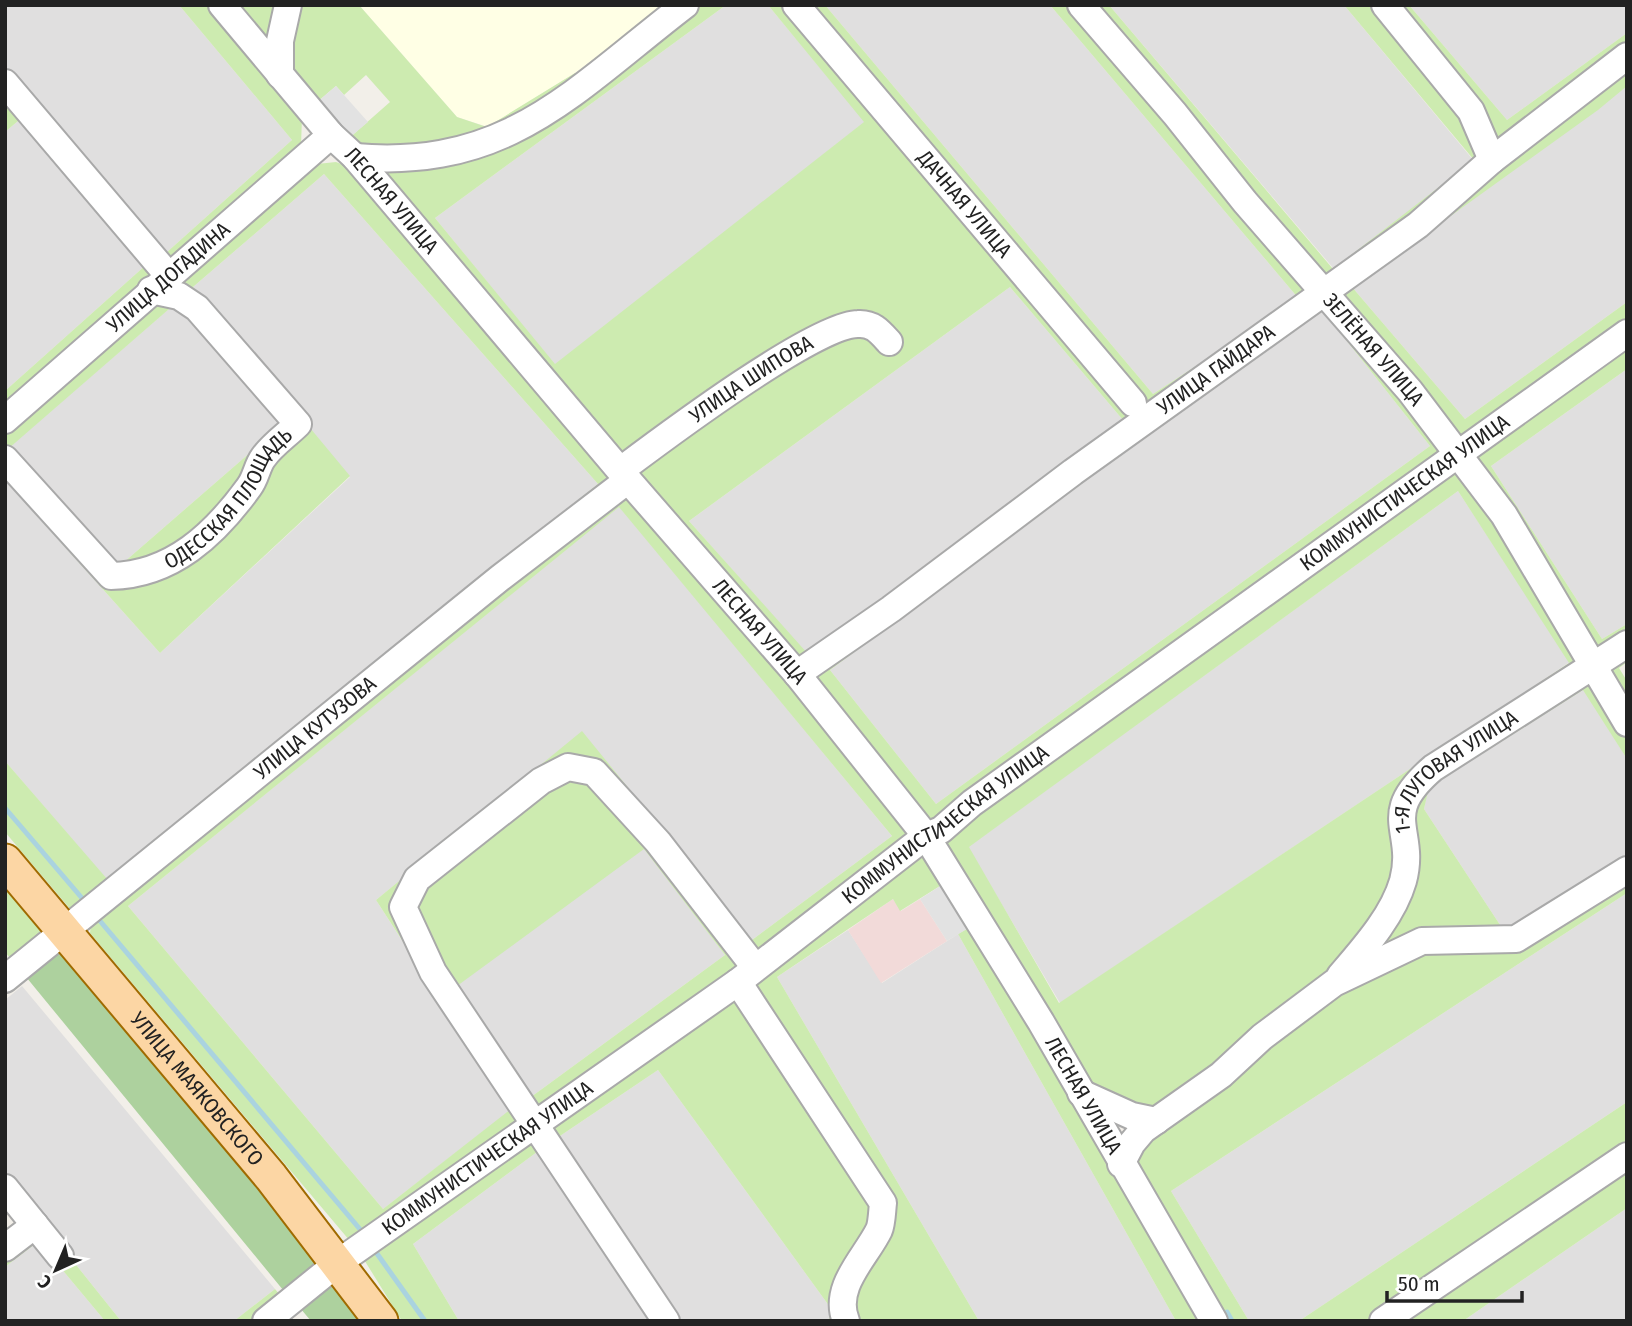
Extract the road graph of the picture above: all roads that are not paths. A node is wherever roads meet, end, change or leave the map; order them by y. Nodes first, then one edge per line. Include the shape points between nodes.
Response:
1 (222, 5) edge
2 (288, 5) edge
3 (685, 5) edge
4 (796, 5) edge
5 (1081, 5) edge
6 (1385, 5) edge
7 (1627, 57) edge
8 (280, 75) junction
9 (5, 83) edge
10 (331, 135) junction
11 (355, 157) junction
12 (1492, 160) junction
13 (159, 283) junction
14 (1324, 292) junction
15 (1627, 333) edge
16 (889, 342) dead end
17 (1133, 403) dead end
18 (5, 420) edge
19 (1458, 456) junction
20 (5, 459) edge
21 (624, 475) junction
22 (1627, 644) edge
23 (1592, 667) junction
24 (797, 674) junction
25 (1627, 723) edge
26 (926, 836) junction
27 (5, 861) edge
28 (1627, 870) edge
29 (64, 930) junction
30 (746, 974) junction
31 (5, 979) edge
32 (1334, 983) junction
33 (1081, 1093) junction
34 (1156, 1121) junction
35 (534, 1123) junction
36 (1627, 1156) edge
37 (1121, 1164) junction
38 (5, 1188) edge
39 (35, 1225) junction
40 (5, 1248) edge
41 (60, 1256) dead end
42 (339, 1262) junction
43 (267, 1321) edge
44 (382, 1321) edge
45 (666, 1321) edge
46 (846, 1321) edge
47 (1214, 1321) edge
48 (1383, 1321) edge

1 - 8 street, ЛЕСНАЯ УЛИЦА
2 - 8 street
3 - 11 street via 540,117 500,139 438,156
4 - 17 street, ДАЧНАЯ УЛИЦА
5 - 14 street, ЗЕЛЁНАЯ УЛИЦА
6 - 12 street via 1471,111
7 - 12 street, УЛИЦА ГАЙДАРА
8 - 10 street, ЛЕСНАЯ УЛИЦА
9 - 13 street
10 - 11 street, ЛЕСНАЯ УЛИЦА
10 - 13 street, УЛИЦА ДОГАДИНА
11 - 21 street, ЛЕСНАЯ УЛИЦА
12 - 14 street, УЛИЦА ГАЙДАРА via 1419,225
13 - 18 street, УЛИЦА ДОГАДИНА
13 - 20 street, ОДЕССКАЯ ПЛОЩАДЬ via 197,308 298,424 262,458 251,484 210,535 164,566 135,576 111,576
14 - 19 street, ЗЕЛЁНАЯ УЛИЦА via 1410,391
14 - 24 street, УЛИЦА ГАЙДАРА
15 - 19 street, КОММУНИСТИЧЕСКАЯ УЛИЦА
16 - 21 street, УЛИЦА ШИПОВА via 876,327 858,324 835,329 667,435
19 - 23 street, ЗЕЛЁНАЯ УЛИЦА via 1504,515
19 - 26 street, КОММУНИСТИЧЕСКАЯ УЛИЦА via 972,803 941,830
21 - 24 street, ЛЕСНАЯ УЛИЦА
21 - 29 street, УЛИЦА КУТУЗОВА
22 - 23 street, 1-Я ЛУГОВАЯ УЛИЦА
23 - 25 street, ЗЕЛЁНАЯ УЛИЦА
23 - 32 street, 1-Я ЛУГОВАЯ УЛИЦА via 1433,768 1411,787 1401,817 1406,855 1402,885 1365,946
24 - 26 street, ЛЕСНАЯ УЛИЦА
26 - 30 street, КОММУНИСТИЧЕСКАЯ УЛИЦА
26 - 33 street, ЛЕСНАЯ УЛИЦА
27 - 29 main road, УЛИЦА МАЯКОВСКОГО
28 - 32 street, 1-Я ЛУГОВАЯ УЛИЦА via 1516,939 1422,941
29 - 31 street, УЛИЦА КУТУЗОВА
29 - 42 main road, УЛИЦА МАЯКОВСКОГО
30 - 35 street, КОММУНИСТИЧЕСКАЯ УЛИЦА
30 - 35 street via 657,842 594,772 568,767 541,781 416,879 402,907 433,972
30 - 46 street via 884,1203 880,1229 859,1257 848,1282
32 - 34 street, 1-Я ЛУГОВАЯ УЛИЦА
33 - 34 street via 1132,1116
33 - 37 street, ЛЕСНАЯ УЛИЦА
34 - 37 street, 1-Я ЛУГОВАЯ УЛИЦА via 1132,1143
35 - 42 street, КОММУНИСТИЧЕСКАЯ УЛИЦА
35 - 45 street
36 - 48 street
37 - 47 street, ЛЕСНАЯ УЛИЦА
38 - 39 street
39 - 40 street
39 - 41 street
42 - 43 street, КОММУНИСТИЧЕСКАЯ УЛИЦА
42 - 44 main road, УЛИЦА МАЯКОВСКОГО

